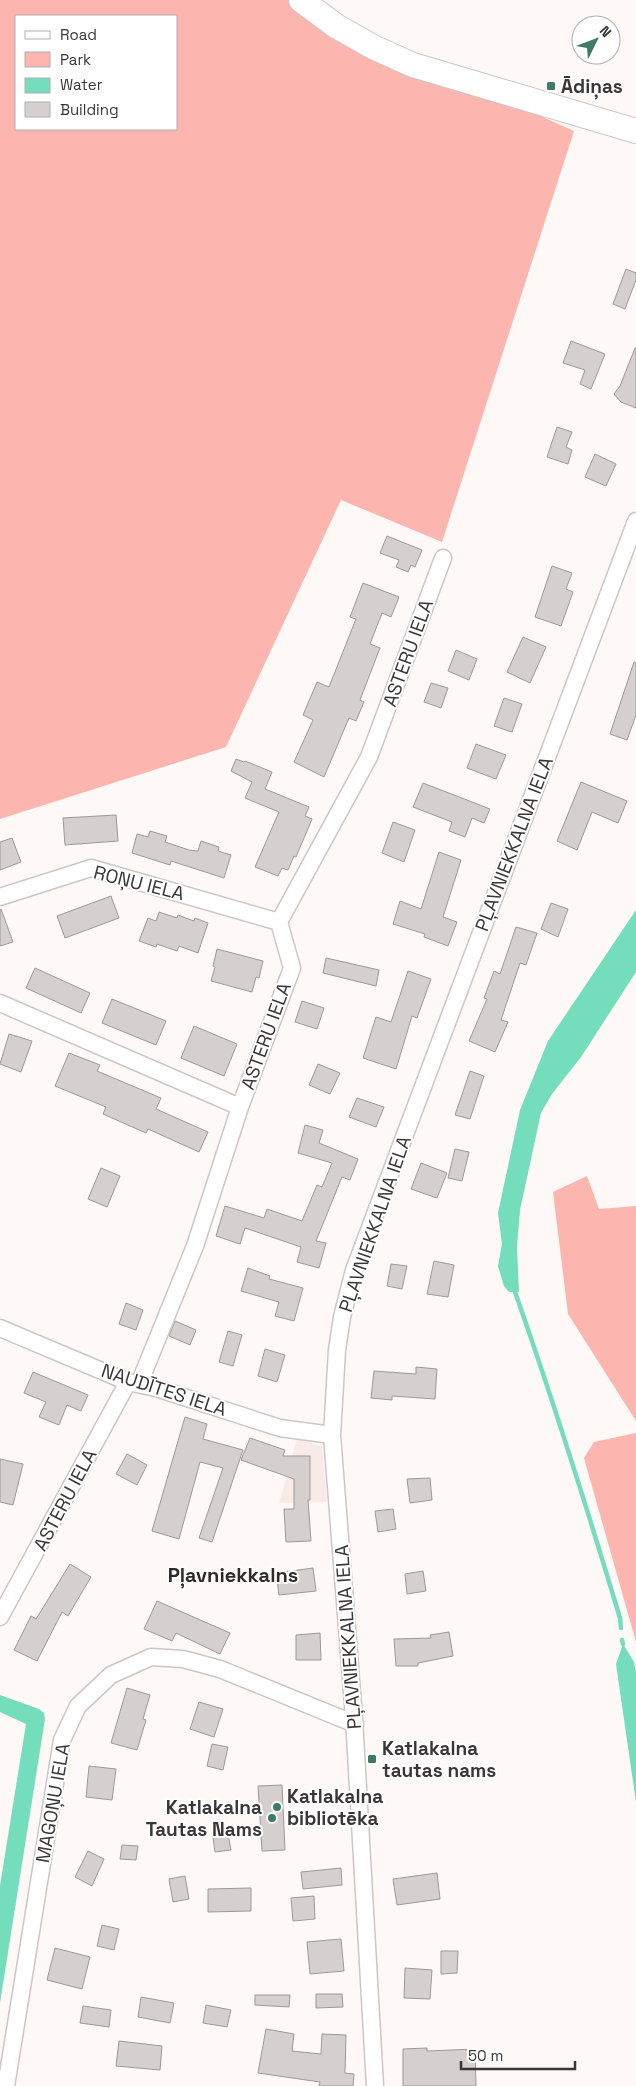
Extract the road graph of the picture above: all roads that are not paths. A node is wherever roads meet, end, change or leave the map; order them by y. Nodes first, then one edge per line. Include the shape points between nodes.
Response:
1 (301, 0) edge
2 (636, 131) edge
3 (636, 521) edge
4 (443, 558) dead end
5 (0, 897) edge
6 (279, 922) junction
7 (0, 1003) edge
8 (240, 1107) junction
9 (0, 1328) edge
10 (134, 1383) junction
11 (332, 1435) junction
12 (0, 1617) edge
13 (354, 1724) junction
14 (6, 2086) edge
15 (375, 2086) edge

1 - 2 main road via 336,26 413,65
3 - 11 street, PĻAVNIEKKALNA IELA via 354,1270 337,1350
4 - 6 street, ASTERU IELA via 369,757
5 - 6 street, ROŅU IELA via 91,868
6 - 8 street, ASTERU IELA via 292,968
7 - 8 street
8 - 10 street, ASTERU IELA via 195,1246
9 - 10 street, NAUDĪTES IELA
10 - 11 street, NAUDĪTES IELA via 280,1428
10 - 12 street, ASTERU IELA
11 - 13 street, PĻAVNIEKKALNA IELA
13 - 14 street, MAGOŅU IELA via 220,1669 183,1659 151,1657 111,1675 78,1706 62,1740
13 - 15 street, PĻAVNIEKKALNA IELA

